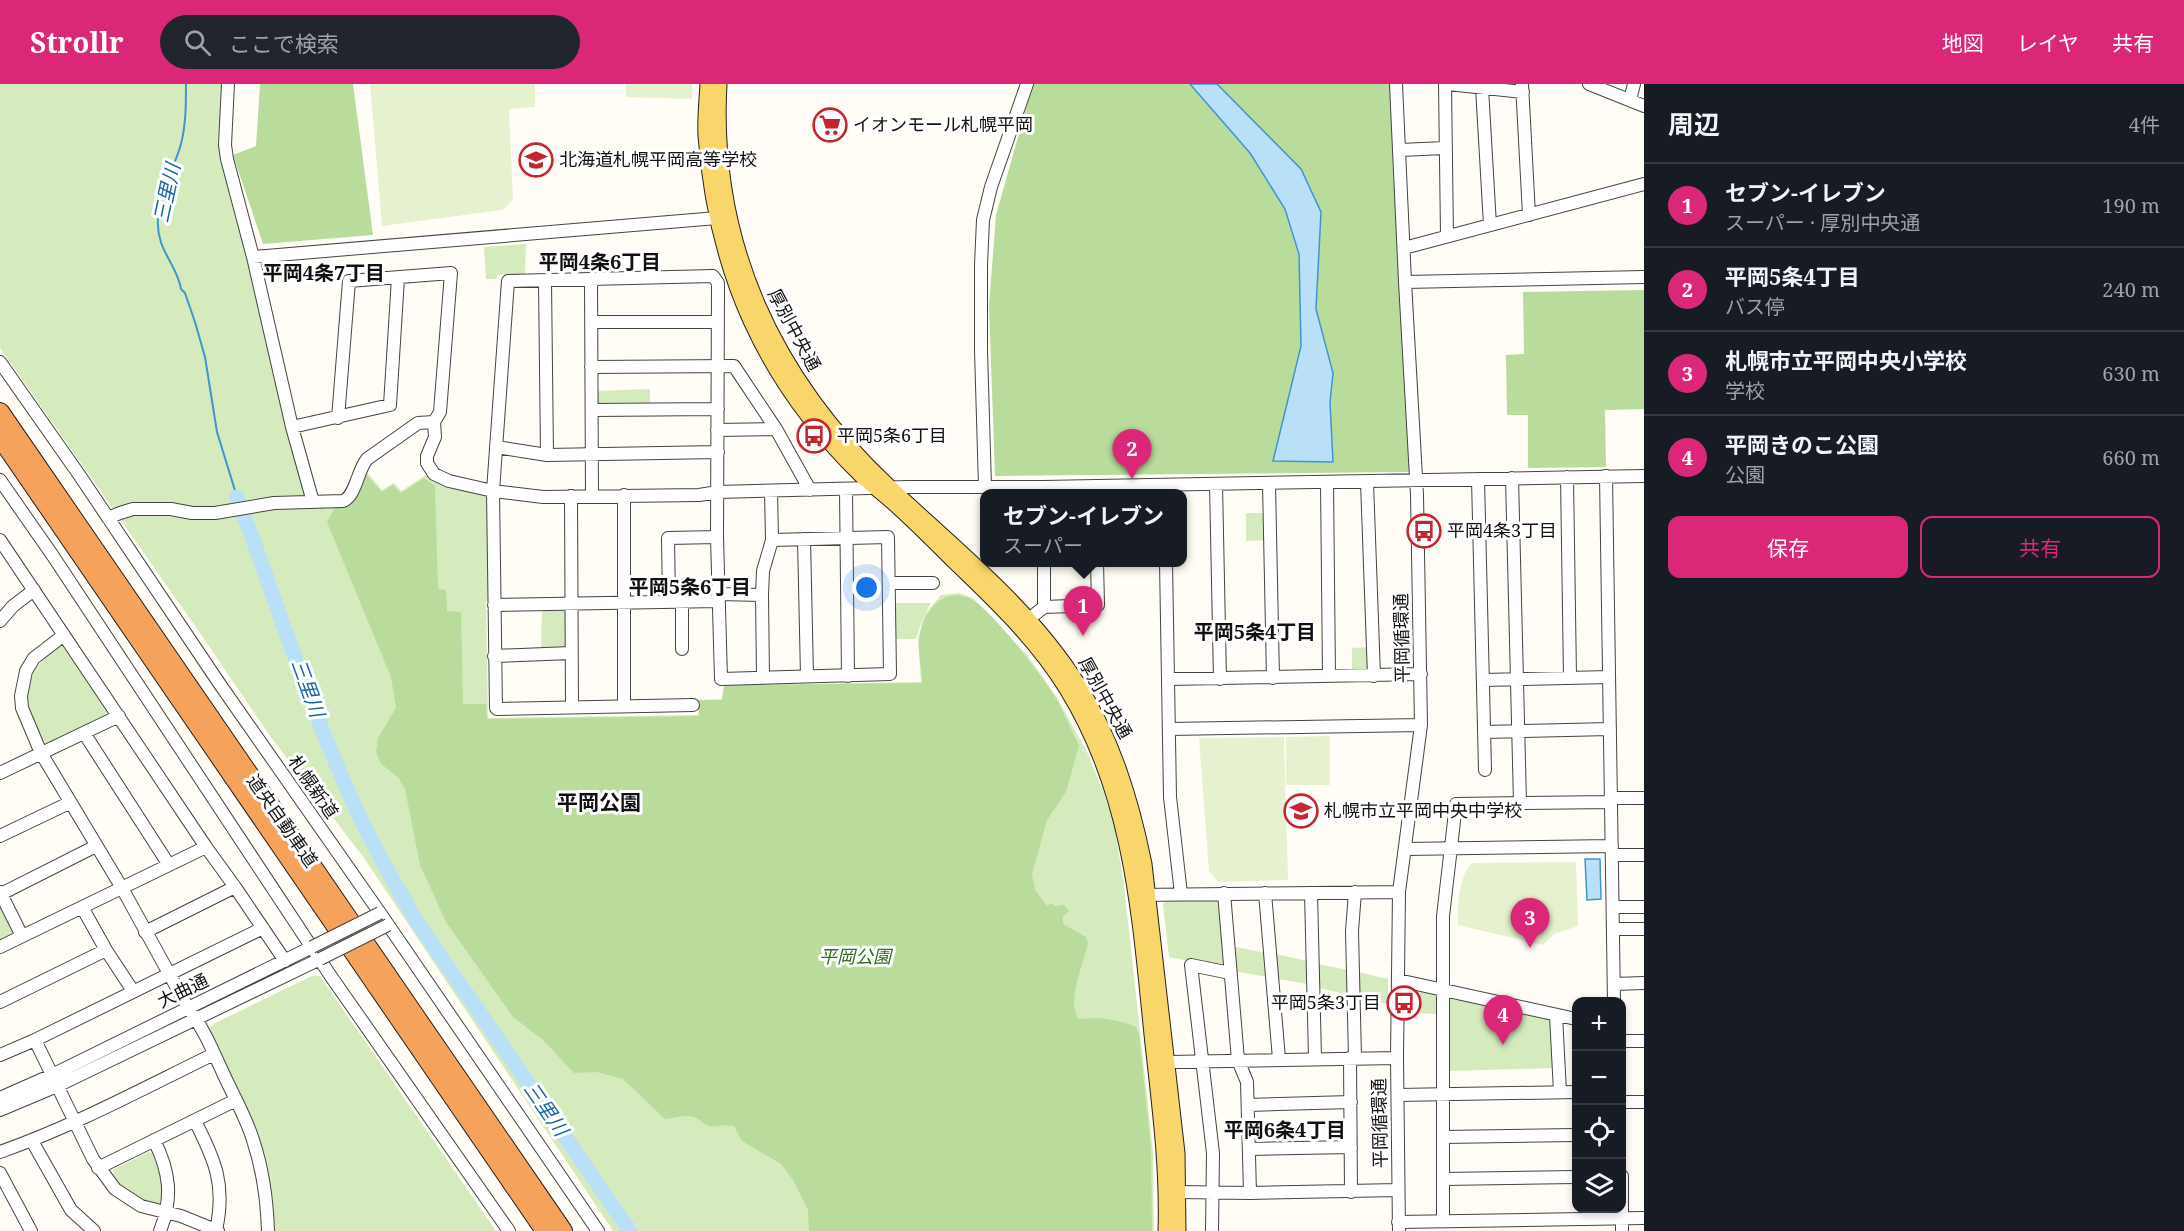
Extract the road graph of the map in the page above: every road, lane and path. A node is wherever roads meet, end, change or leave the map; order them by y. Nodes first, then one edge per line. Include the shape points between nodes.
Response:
1 (228, 84) edge
2 (708, 84) edge
3 (719, 84) edge
4 (1028, 84) edge
5 (1396, 84) edge
6 (1447, 84) edge
7 (1589, 84) edge
8 (1634, 84) edge
9 (1482, 88) junction
10 (1522, 88) edge
11 (1630, 100) junction
12 (1644, 106) edge
13 (1445, 148) junction
14 (1400, 150) junction
15 (1644, 184) edge
16 (1529, 215) junction
17 (717, 218) junction
18 (1490, 225) junction
19 (1447, 236) junction
20 (1404, 248) junction
21 (253, 257) junction
22 (1644, 277) edge
23 (398, 278) junction
24 (591, 279) junction
25 (545, 281) junction
26 (1405, 282) junction
27 (592, 322) junction
28 (718, 322) junction
29 (0, 362) edge
30 (717, 365) junction
31 (591, 368) junction
32 (718, 409) junction
33 (592, 410) junction
34 (0, 412) edge
35 (338, 418) junction
36 (434, 422) junction
37 (292, 427) junction
38 (776, 429) junction
39 (717, 430) junction
40 (0, 437) edge
41 (496, 447) junction
42 (718, 452) junction
43 (592, 454) junction
44 (547, 455) junction
45 (1606, 476) junction
46 (1644, 476) edge
47 (1567, 477) junction
48 (1478, 478) junction
49 (1512, 478) junction
50 (0, 480) edge
51 (1416, 480) junction
52 (1326, 482) junction
53 (1366, 482) junction
54 (1216, 484) junction
55 (1269, 484) junction
56 (985, 487) junction
57 (883, 488) junction
58 (1024, 489) edge
59 (1164, 489) edge
60 (810, 490) junction
61 (846, 490) junction
62 (493, 491) junction
63 (771, 491) junction
64 (718, 492) junction
65 (624, 495) junction
66 (571, 496) junction
67 (592, 496) junction
68 (313, 502) junction
69 (108, 518) junction
70 (717, 537) junction
71 (846, 538) junction
72 (804, 539) junction
73 (772, 540) junction
74 (2, 546) edge
75 (1044, 567) edge
76 (1097, 567) edge
77 (1166, 567) edge
78 (890, 583) junction
79 (933, 583) dead end
80 (34, 590) junction
81 (762, 595) junction
82 (718, 597) junction
83 (675, 601) junction
84 (624, 602) junction
85 (571, 603) junction
86 (494, 605) junction
87 (1044, 607) junction
88 (1029, 619) junction
89 (0, 621) edge
90 (64, 635) junction
91 (682, 649) dead end
92 (571, 652) junction
93 (494, 656) junction
94 (1421, 674) junction
95 (807, 676) junction
96 (849, 676) junction
97 (1329, 676) junction
98 (1374, 676) junction
99 (763, 677) junction
100 (1570, 677) junction
101 (1609, 677) junction
102 (1272, 678) junction
103 (1169, 679) junction
104 (1220, 679) junction
105 (1518, 679) junction
106 (1483, 680) junction
107 (693, 705) dead end
108 (624, 706) junction
109 (572, 707) junction
110 (118, 716) junction
111 (1421, 726) junction
112 (1169, 729) junction
113 (1610, 729) junction
114 (1519, 730) junction
115 (84, 732) junction
116 (1485, 732) junction
117 (41, 753) junction
118 (1485, 770) dead end
119 (0, 773) edge
120 (1644, 798) edge
121 (1610, 800) junction
122 (69, 803) junction
123 (1520, 803) junction
124 (0, 836) edge
125 (96, 846) junction
126 (206, 847) junction
127 (1450, 848) junction
128 (1406, 849) junction
129 (1612, 851) junction
130 (1644, 855) edge
131 (170, 865) junction
132 (235, 887) junction
133 (122, 888) junction
134 (1355, 892) junction
135 (1399, 892) junction
136 (1, 893) edge
137 (1224, 893) junction
138 (1265, 893) junction
139 (1311, 893) junction
140 (1181, 894) junction
141 (1142, 895) junction
142 (82, 907) junction
143 (1644, 907) edge
144 (1613, 908) junction
145 (380, 913) junction
146 (388, 925) junction
147 (263, 928) junction
148 (1613, 929) junction
149 (1644, 929) edge
150 (146, 932) junction
151 (22, 936) junction
152 (0, 947) edge
153 (312, 947) junction
154 (106, 950) junction
155 (320, 959) junction
156 (285, 961) junction
157 (1230, 973) junction
158 (169, 974) junction
159 (1398, 980) junction
160 (1644, 983) edge
161 (1614, 984) junction
162 (1444, 990) junction
163 (133, 991) junction
164 (1614, 997) edge
165 (0, 1002) edge
166 (188, 1008) junction
167 (1556, 1015) junction
168 (196, 1018) junction
169 (1572, 1018) edge
170 (35, 1040) junction
171 (1626, 1041) edge
172 (1644, 1041) edge
173 (214, 1054) junction
174 (0, 1055) edge
175 (1315, 1058) junction
176 (1352, 1058) junction
177 (1397, 1058) junction
178 (1279, 1059) junction
179 (1239, 1060) junction
180 (1201, 1061) junction
181 (1168, 1062) junction
182 (55, 1081) junction
183 (1560, 1092) junction
184 (1572, 1092) edge
185 (1398, 1095) junction
186 (1443, 1095) junction
187 (0, 1098) edge
188 (236, 1100) junction
189 (1351, 1102) junction
190 (1626, 1102) edge
191 (1644, 1102) edge
192 (1248, 1105) junction
193 (0, 1110) edge
194 (195, 1121) junction
195 (74, 1122) junction
196 (1572, 1134) edge
197 (1443, 1137) junction
198 (154, 1140) junction
199 (32, 1141) junction
200 (1351, 1147) junction
201 (1250, 1149) junction
202 (0, 1152) edge
203 (99, 1168) junction
204 (0, 1173) edge
205 (1572, 1177) edge
206 (1443, 1179) junction
207 (1398, 1190) junction
208 (1179, 1192) junction
209 (1351, 1192) junction
210 (1213, 1193) junction
211 (1250, 1193) junction
212 (167, 1214) junction
213 (1644, 1218) edge
214 (1443, 1221) junction
215 (1622, 1225) edge
216 (1399, 1226) edge
217 (31, 1231) edge
218 (94, 1231) edge
219 (160, 1231) edge
220 (217, 1231) edge
221 (268, 1231) edge
222 (509, 1231) edge
223 (545, 1231) edge
224 (563, 1231) edge
225 (598, 1231) edge
226 (1166, 1231) edge
227 (1178, 1231) edge
228 (1212, 1231) edge

1 - 21 street via 227,159
2 - 17 main road, 厚別中央通 via 706,133
3 - 57 main road, 厚別中央通 via 718,136 725,202 737,251 760,314 818,410
4 - 56 street via 983,220
5 - 14 street, 平岡循環通
6 - 9 street
6 - 13 street
7 - 11 street
8 - 11 street
9 - 10 street
9 - 18 street
10 - 16 street
11 - 12 street
13 - 14 street
13 - 19 street
14 - 20 street, 平岡循環通
15 - 16 street
16 - 18 street
17 - 21 street
17 - 57 main road, 厚別中央通 via 736,286 765,351 830,443
18 - 19 street
19 - 20 street
20 - 26 street, 平岡循環通
21 - 37 street
22 - 26 street
23 - 35 street via 390,405
23 - 35 street via 349,282
23 - 36 street via 451,273 440,412
24 - 25 street
24 - 27 street
24 - 28 street via 713,276 718,283
25 - 41 street via 507,281
25 - 44 street
26 - 51 street, 平岡循環通
27 - 28 street
27 - 31 street
28 - 30 street
29 - 69 street, 札幌新道
30 - 31 street
30 - 32 street
30 - 38 street via 734,366
31 - 33 street
32 - 33 street
32 - 39 street
33 - 43 street
34 - 224 highway, 道央自動車道
35 - 37 street
36 - 62 street via 435,437 427,456 434,474
36 - 68 street via 418,423 367,459 349,499
37 - 68 street
38 - 39 street
38 - 60 street
39 - 42 street
40 - 223 highway, 道央自動車道
41 - 44 street
41 - 62 street
42 - 43 street
42 - 64 street
43 - 44 street
43 - 67 street
45 - 46 street
45 - 47 street
45 - 101 street
47 - 49 street
47 - 100 street
48 - 49 street
48 - 51 street
48 - 106 street
49 - 105 street
50 - 153 street
51 - 53 street
51 - 94 street, 平岡循環通
52 - 53 street
52 - 55 street
52 - 97 street
53 - 98 street
54 - 55 street
54 - 59 street
54 - 104 street
55 - 102 street
56 - 57 street
56 - 58 street
57 - 61 street
57 - 88 main road, 厚別中央通 via 997,586
57 - 141 main road, 厚別中央通 via 1001,607 1066,688 1111,782
60 - 61 street
60 - 63 street
61 - 71 street
62 - 66 street
62 - 86 street
63 - 64 street
63 - 73 street
64 - 65 street
64 - 70 street
65 - 67 street
65 - 84 street
66 - 67 street
66 - 85 street
68 - 69 street via 192,513 171,508 133,510
69 - 145 street, 札幌新道
70 - 82 street
70 - 83 street via 668,538
71 - 72 street
71 - 78 street via 888,537
71 - 96 street
72 - 73 street
72 - 95 street
73 - 81 street via 763,571
74 - 80 street
75 - 87 street
76 - 87 street via 1098,605
77 - 103 street
78 - 79 street
78 - 96 street via 891,674
80 - 89 street
80 - 90 street
81 - 82 street
81 - 99 street
82 - 83 street
82 - 99 street via 722,679
83 - 84 street
83 - 91 street
84 - 85 street
84 - 108 street
85 - 86 street
85 - 92 street
86 - 93 street
87 - 88 street
88 - 141 main road, 厚別中央通 via 1077,682 1114,756 1136,822
90 - 110 street
90 - 117 street via 34,658 22,685 22,708
92 - 93 street
92 - 109 street
93 - 109 street via 497,709
94 - 98 street
94 - 111 street, 平岡循環通
95 - 96 street
95 - 99 street
97 - 98 street
97 - 102 street
100 - 101 street
100 - 105 street
101 - 113 street
102 - 104 street
103 - 104 street
103 - 112 street
105 - 106 street
105 - 114 street
106 - 116 street
107 - 108 street
108 - 109 street
110 - 115 street
110 - 126 street
111 - 112 street
111 - 128 street, 平岡循環通
112 - 140 street via 1170,797
113 - 114 street
113 - 121 street
114 - 116 street
114 - 123 street
115 - 117 street
115 - 131 street
116 - 118 street
117 - 119 street
117 - 122 street
120 - 121 street
121 - 123 street
121 - 129 street
122 - 124 street
122 - 125 street
123 - 127 street via 1456,804
125 - 133 street
125 - 136 street
126 - 131 street
126 - 132 street
127 - 128 street
127 - 129 street
127 - 162 street via 1443,916
128 - 135 street, 平岡循環通
129 - 130 street
129 - 144 street
131 - 133 street
132 - 147 street
132 - 150 street
133 - 142 street
133 - 150 street
134 - 135 street
134 - 139 street
134 - 176 street
135 - 159 street, 平岡循環通
136 - 151 street
137 - 138 street
137 - 140 street
137 - 157 street
138 - 139 street
138 - 178 street
139 - 175 street
140 - 141 street
141 - 181 main road, 厚別中央通
141 - 226 main road, 厚別中央通 via 1163,1125
142 - 151 street
142 - 154 street
143 - 144 street
144 - 148 street
145 - 146 street, 札幌新道
145 - 153 street, 大曲通, bridge
146 - 155 street, 大曲通, bridge
146 - 225 street, 札幌新道
147 - 156 street
147 - 158 street
148 - 149 street
148 - 161 street
150 - 158 street
151 - 152 street
153 - 155 street
153 - 156 street, 大曲通
154 - 163 street
154 - 165 street
155 - 168 street, 大曲通
155 - 222 street
156 - 166 street, 大曲通
157 - 179 street
157 - 180 street via 1191,965
158 - 163 street
158 - 166 street
159 - 162 street
159 - 177 street, 平岡循環通
160 - 161 street
161 - 164 street
162 - 167 street
162 - 186 street
163 - 170 street
166 - 168 street
166 - 182 street, 大曲通
167 - 169 street
167 - 183 street
168 - 173 street
168 - 182 street, 大曲通
170 - 174 street
170 - 182 street
171 - 172 street
173 - 188 street
173 - 195 street
175 - 176 street
175 - 178 street
176 - 177 street
176 - 189 street
177 - 185 street, 平岡循環通
178 - 179 street
179 - 180 street
179 - 192 street via 1247,1082
180 - 181 street
180 - 210 street via 1213,1153
181 - 208 main road, 厚別中央通
182 - 187 street, 大曲通
182 - 193 street, 大曲通
182 - 195 street
183 - 184 street
183 - 186 street
185 - 186 street
185 - 207 street, 平岡循環通
186 - 197 street
188 - 194 street
188 - 221 street via 259,1159
189 - 192 street
189 - 200 street
190 - 191 street
192 - 201 street
194 - 198 street
194 - 220 street via 213,1157 219,1187
195 - 199 street
195 - 203 street
196 - 197 street
197 - 206 street
198 - 203 street
198 - 212 street via 170,1187
199 - 202 street
199 - 218 street via 70,1210
200 - 201 street
200 - 209 street
201 - 211 street
203 - 212 street via 115,1189 141,1206
204 - 217 street
205 - 206 street
206 - 214 street
207 - 209 street
207 - 216 street, 平岡循環通
208 - 210 street
208 - 227 main road, 厚別中央通
209 - 211 street
210 - 211 street
210 - 228 street
212 - 219 street
212 - 220 street
213 - 215 street
214 - 215 street
214 - 216 street

